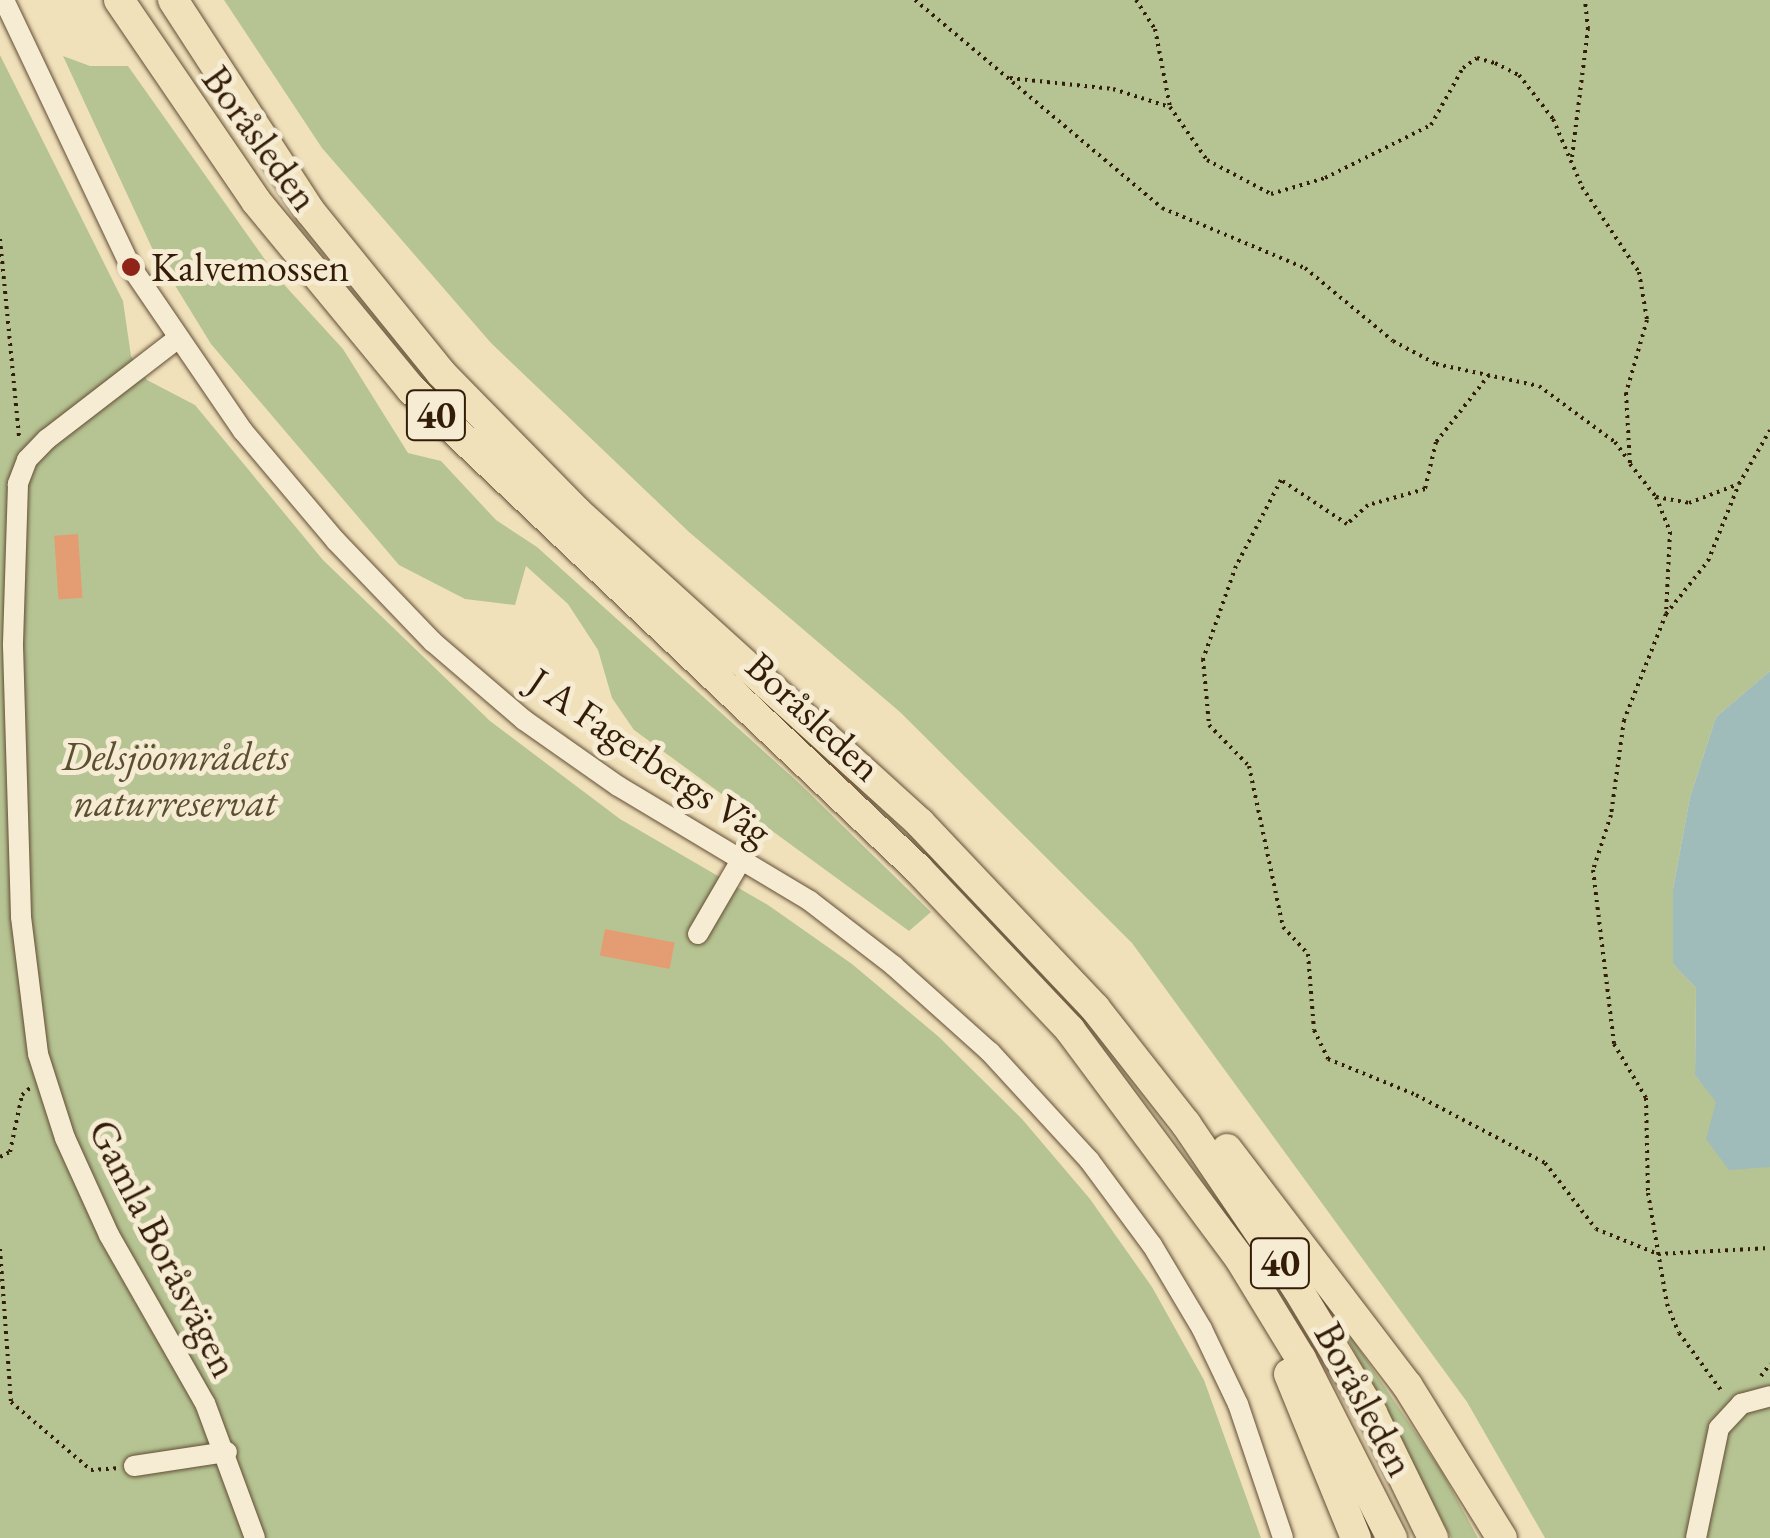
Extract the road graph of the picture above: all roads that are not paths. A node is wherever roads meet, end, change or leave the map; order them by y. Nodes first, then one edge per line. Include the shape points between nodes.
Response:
1 (4, 0) edge
2 (119, 0) edge
3 (173, 0) edge
4 (177, 339) junction
5 (741, 860) junction
6 (698, 934) dead end
7 (1095, 1008) junction
8 (1240, 1259) junction
9 (1770, 1396) edge
10 (227, 1452) junction
11 (134, 1466) road end
12 (255, 1538) edge
13 (1282, 1538) edge
14 (1356, 1538) edge
15 (1392, 1538) edge
16 (1433, 1538) edge
17 (1502, 1538) edge
18 (1696, 1538) edge

1 - 4 street, J A Fagerbergs Väg via 94,198
2 - 8 highway, Boråsleden / 40 via 256,201 411,390 1009,961 1140,1117
3 - 7 highway, Boråsleden / 40 via 310,211 441,373 576,510 920,823
4 - 5 street, J A Fagerbergs Väg via 336,541 434,642 524,720
4 - 10 street, Gamla Boråsvägen via 26,460 18,484 13,646 21,917 45,1074 64,1138 108,1236
5 - 6 street
5 - 13 street, J A Fagerbergs Väg via 810,901 894,966 990,1052 1089,1160 1202,1328 1238,1404
7 - 16 highway, Boråsleden / 40 via 1186,1124 1297,1288 1372,1414
7 - 17 highway via 1205,1120 1334,1286 1407,1384
8 - 14 highway
8 - 15 highway, Boråsleden / 40 via 1301,1359
9 - 18 street via 1732,1411 1709,1455
10 - 11 street
10 - 12 street, Gamla Boråsvägen

